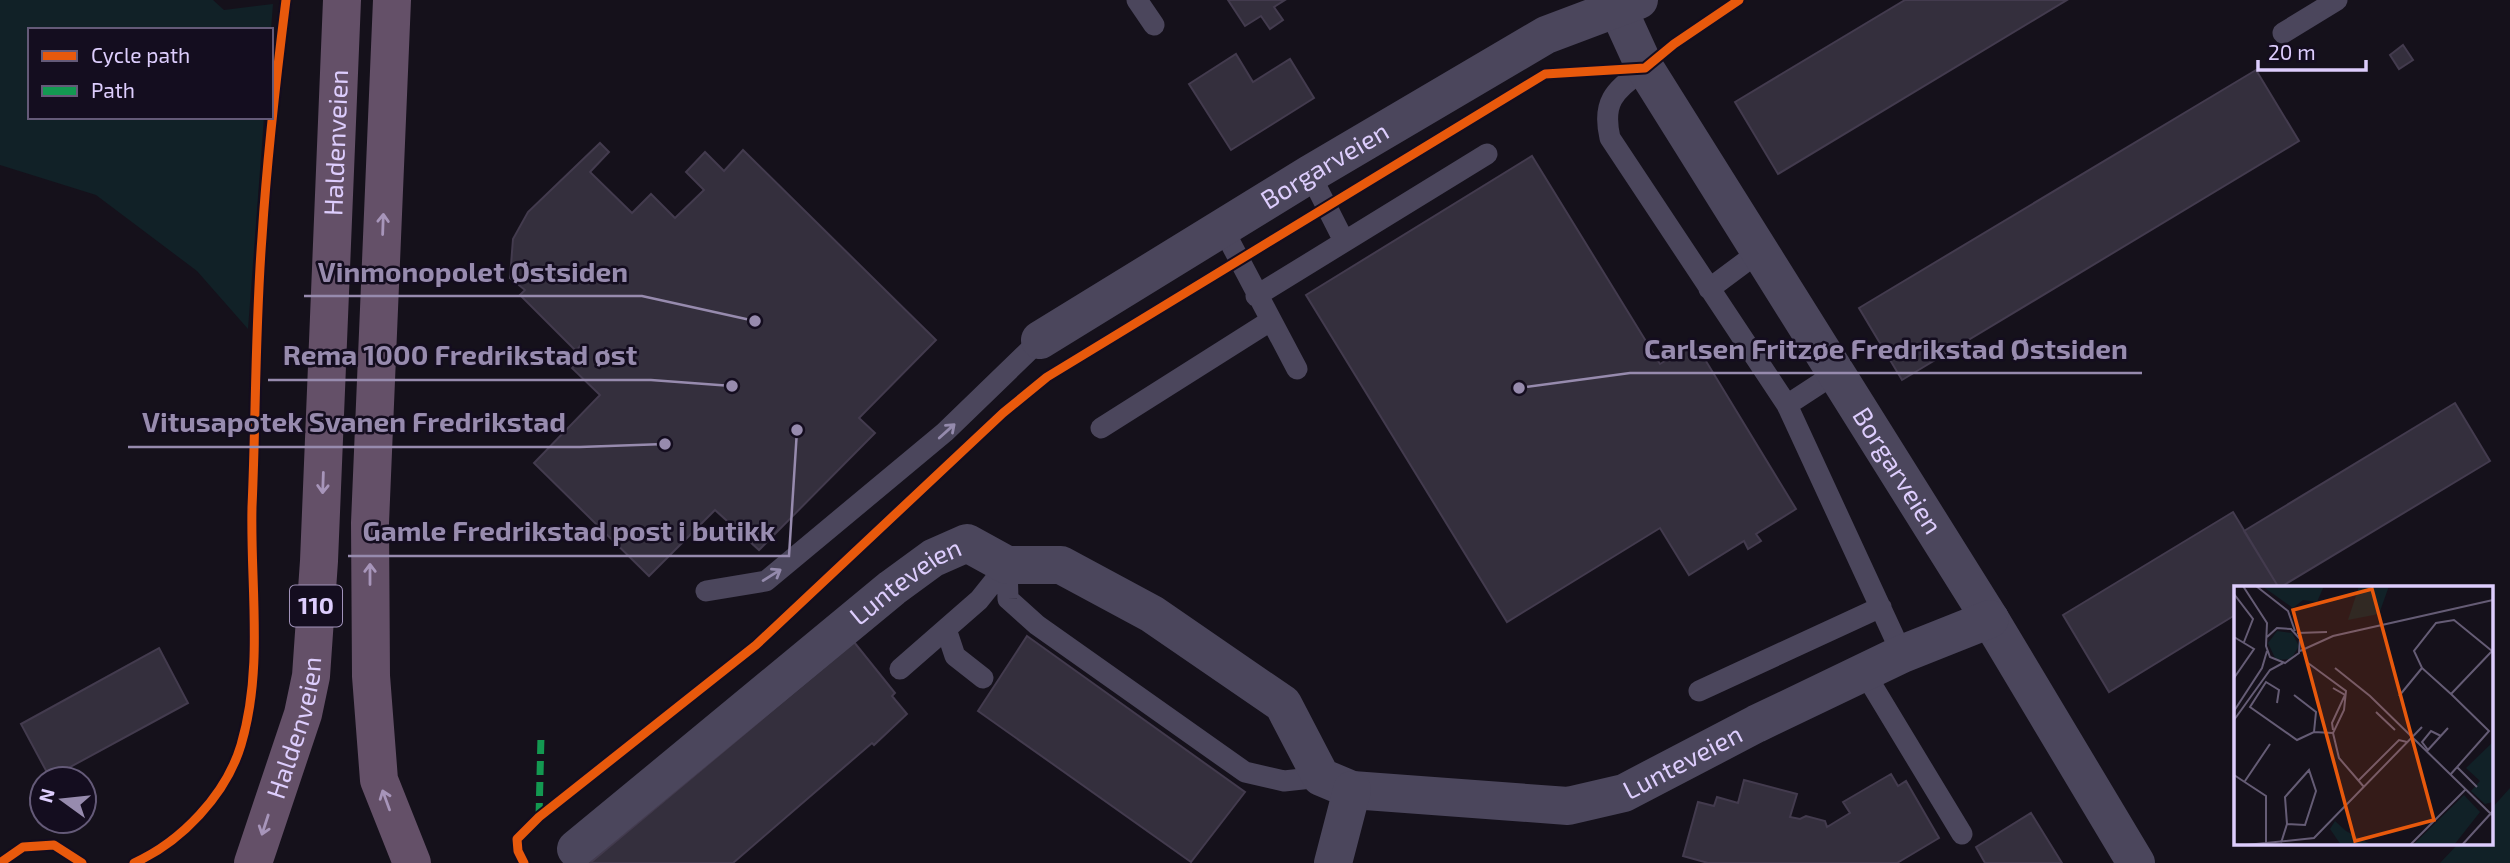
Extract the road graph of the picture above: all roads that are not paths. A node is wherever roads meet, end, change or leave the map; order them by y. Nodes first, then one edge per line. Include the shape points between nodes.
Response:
1 (342, 0) edge
2 (393, 0) edge
3 (1137, 0) edge
4 (2337, 0) edge
5 (1624, 2) edge
6 (1154, 25) dead end
7 (2283, 33) dead end
8 (1646, 68) junction
9 (1487, 154) dead end
10 (1310, 173) junction
11 (1222, 227) junction
12 (1344, 241) junction
13 (1760, 251) junction
14 (1709, 289) junction
15 (1256, 296) junction
16 (1270, 321) junction
17 (1040, 340) joint
18 (1297, 369) dead end
19 (1836, 373) junction
20 (1787, 405) junction
21 (1101, 428) dead end
22 (1007, 565) junction
23 (706, 591) dead end
24 (1881, 607) junction
25 (1990, 619) junction
26 (946, 629) junction
27 (1902, 654) junction
28 (900, 669) dead end
29 (1864, 672) junction
30 (983, 678) dead end
31 (1699, 691) dead end
32 (1337, 783) junction
33 (1962, 834) dead end
34 (576, 849) dead end
35 (253, 863) edge
36 (412, 863) edge
37 (1333, 863) edge
38 (2136, 863) edge

1 -> 35 highway, Haldenveien / 110 via 311,676 303,714
36 -> 2 highway, Haldenveien / 110 via 379,780 371,676 370,523
3 - 6 lane
4 - 7 lane
5 - 8 street, Borgarveien
5 - 10 street, Borgarveien via 1546,35
8 - 13 street, Borgarveien
8 - 14 lane via 1615,92 1605,117 1610,138
9 - 12 lane
10 - 11 street, Borgarveien
10 - 12 lane
11 - 15 lane
11 - 17 street, Borgarveien
12 - 15 lane
13 - 14 lane
13 - 19 street, Borgarveien
14 - 20 lane
15 - 16 lane
16 - 18 lane
16 - 21 lane
23 -> 17 lane via 766,581 945,432
19 - 20 lane
19 - 25 street, Borgarveien
20 - 24 lane
22 - 26 lane via 979,600
22 - 32 street, Lunteveien via 1061,565 1152,614 1283,704
22 - 32 lane via 1008,599 1037,625 1245,772 1284,781
22 - 34 street, Lunteveien via 967,543 933,558
24 - 27 lane
24 - 31 lane
25 - 27 street, Lunteveien
25 - 38 street, Borgarveien
26 - 28 lane
26 - 30 lane via 955,656
27 - 29 street, Lunteveien
29 - 32 street, Lunteveien via 1624,793 1568,806
29 - 33 lane
32 - 37 street

